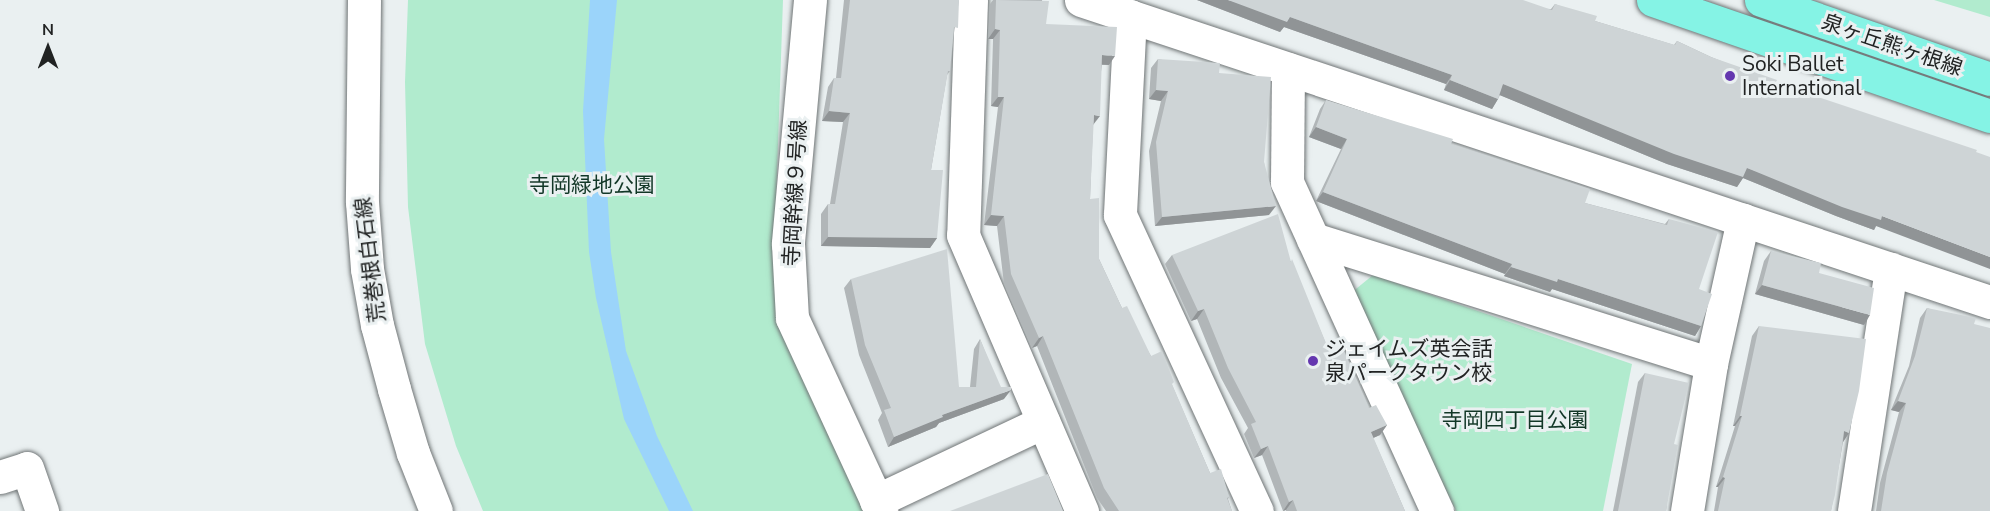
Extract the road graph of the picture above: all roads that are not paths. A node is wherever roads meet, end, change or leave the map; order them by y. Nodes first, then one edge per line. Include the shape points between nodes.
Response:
1 (364, 0) edge
2 (810, 0) edge
3 (970, 0) edge
4 (1081, 0) edge
5 (1653, 0) edge
6 (1761, 0) edge
7 (1130, 16) junction
8 (1288, 69) junction
9 (1990, 79) edge
10 (1990, 116) edge
11 (1743, 220) junction
12 (1313, 239) junction
13 (1891, 269) junction
14 (1990, 302) edge
15 (1711, 364) junction
16 (1043, 422) junction
17 (0, 477) edge
18 (879, 506) edge
19 (42, 511) edge
20 (436, 511) edge
21 (1082, 511) edge
22 (1257, 511) edge
23 (1437, 511) edge
24 (1687, 511) edge
25 (1854, 511) edge

1 - 20 street, 荒巻根白石線 via 362,202 367,269 394,389
2 - 18 street, 寺岡幹線９号線 via 788,243 792,318
3 - 16 street via 963,235
4 - 7 street
5 - 10 main road, 泉ヶ丘熊ヶ根線
6 - 9 main road, 泉ヶ丘熊ヶ根線
7 - 8 street
7 - 22 street via 1120,215
8 - 11 street
8 - 12 street via 1287,182
11 - 13 street
11 - 15 street
12 - 15 street
12 - 23 street
13 - 14 street
13 - 25 street
15 - 24 street
16 - 18 street
16 - 21 street
17 - 19 street via 27,468

